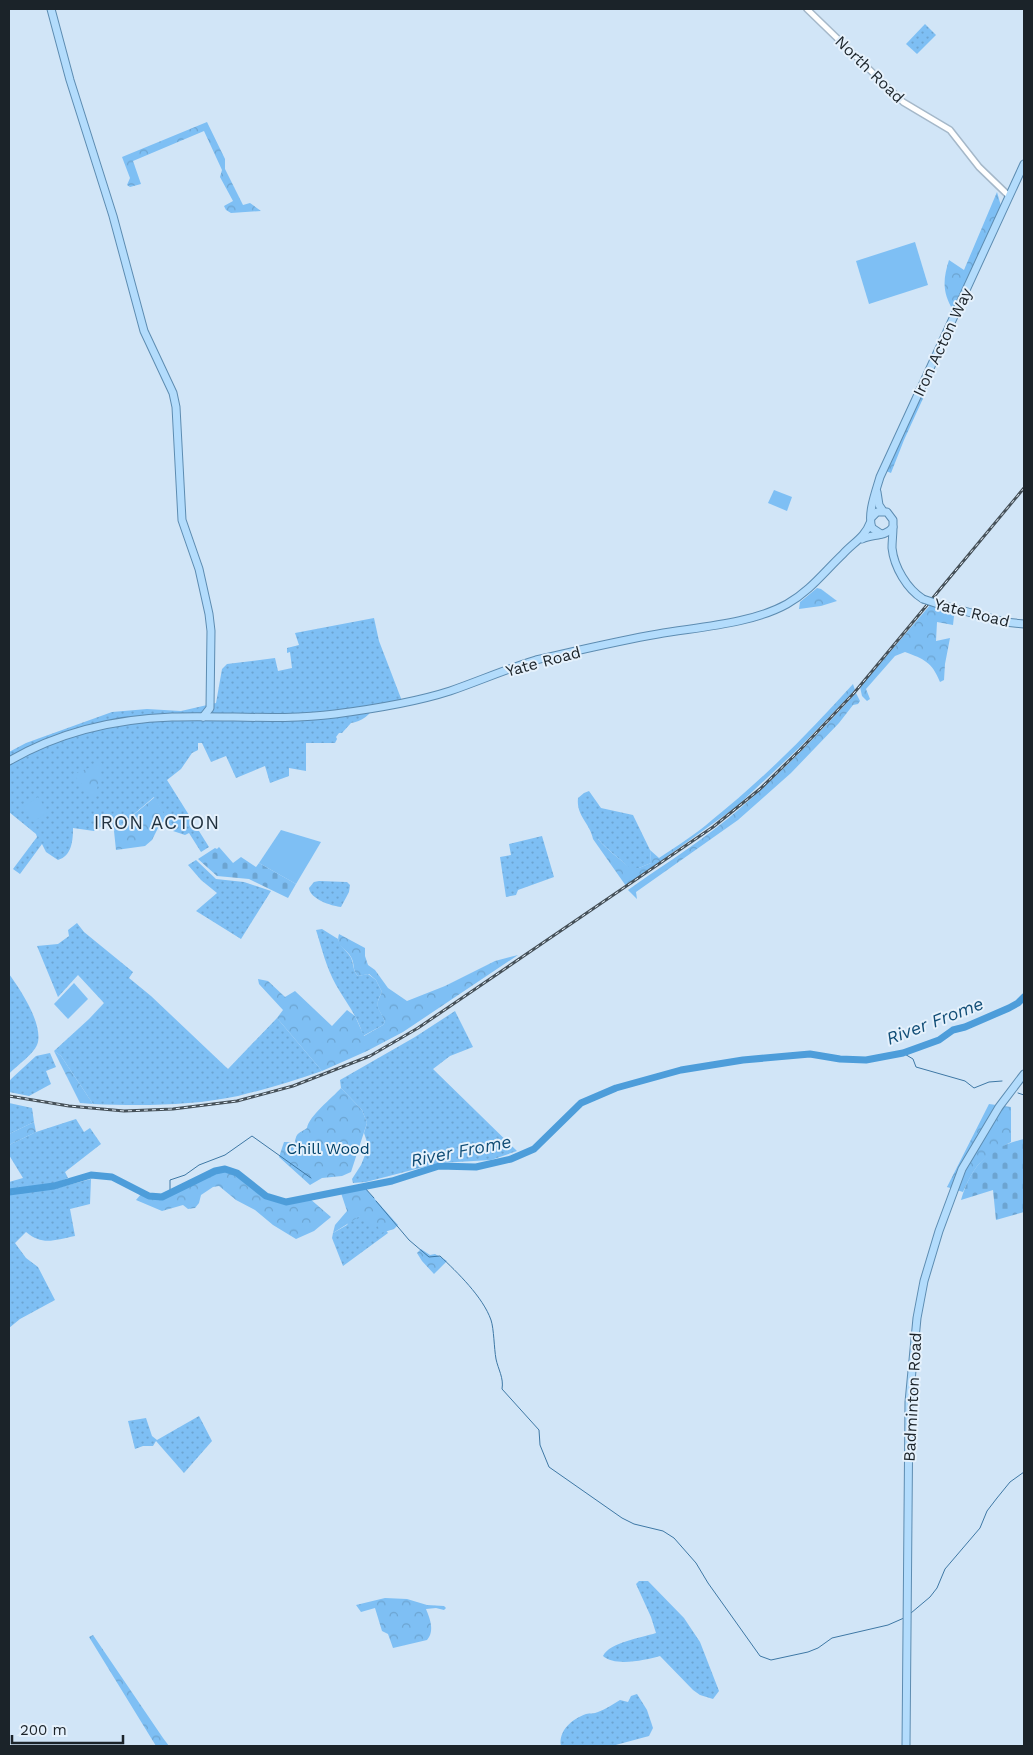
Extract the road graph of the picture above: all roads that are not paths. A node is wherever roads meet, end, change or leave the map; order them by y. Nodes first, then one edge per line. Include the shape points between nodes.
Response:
1 (51, 9) edge
2 (807, 9) edge
3 (1024, 164) edge
4 (1015, 184) junction
5 (1000, 188) junction
6 (1009, 196) junction
7 (877, 489) junction
8 (884, 511) junction
9 (871, 520) junction
10 (893, 527) junction
11 (882, 534) junction
12 (859, 540) junction
13 (892, 547) junction
14 (1024, 624) edge
15 (203, 717) junction
16 (9, 761) edge
17 (1024, 1074) edge
18 (906, 1746) edge

1 - 15 main road via 144,331 169,383 176,407 182,520 204,586 210,623 210,708
2 - 5 street, North Road via 898,97 950,130
3 - 4 main road, Iron Acton Way
4 - 5 street
4 - 6 main road, Iron Acton Way
5 - 6 street, North Road
6 - 7 main road, Iron Acton Way via 898,436
7 - 8 main road via 878,502
7 - 9 main road, Iron Acton Way
8 - 9 main road via 877,512
8 - 10 main road via 892,516
9 - 11 main road via 874,531
9 - 12 main road, Yate Road
10 - 11 main road
10 - 13 main road, Yate Road
11 - 12 main road, Yate Road
11 - 13 main road, Yate Road
12 - 15 main road, Yate Road via 806,591 762,614 536,660 449,691 377,708 287,717
13 - 14 main road, Yate Road, bridge via 900,573 914,592 923,598 1005,622
15 - 16 main road, Yate Road via 154,718 94,727 63,735
17 - 18 main road, Badminton Road via 999,1107 962,1170 939,1231 917,1315 909,1402

